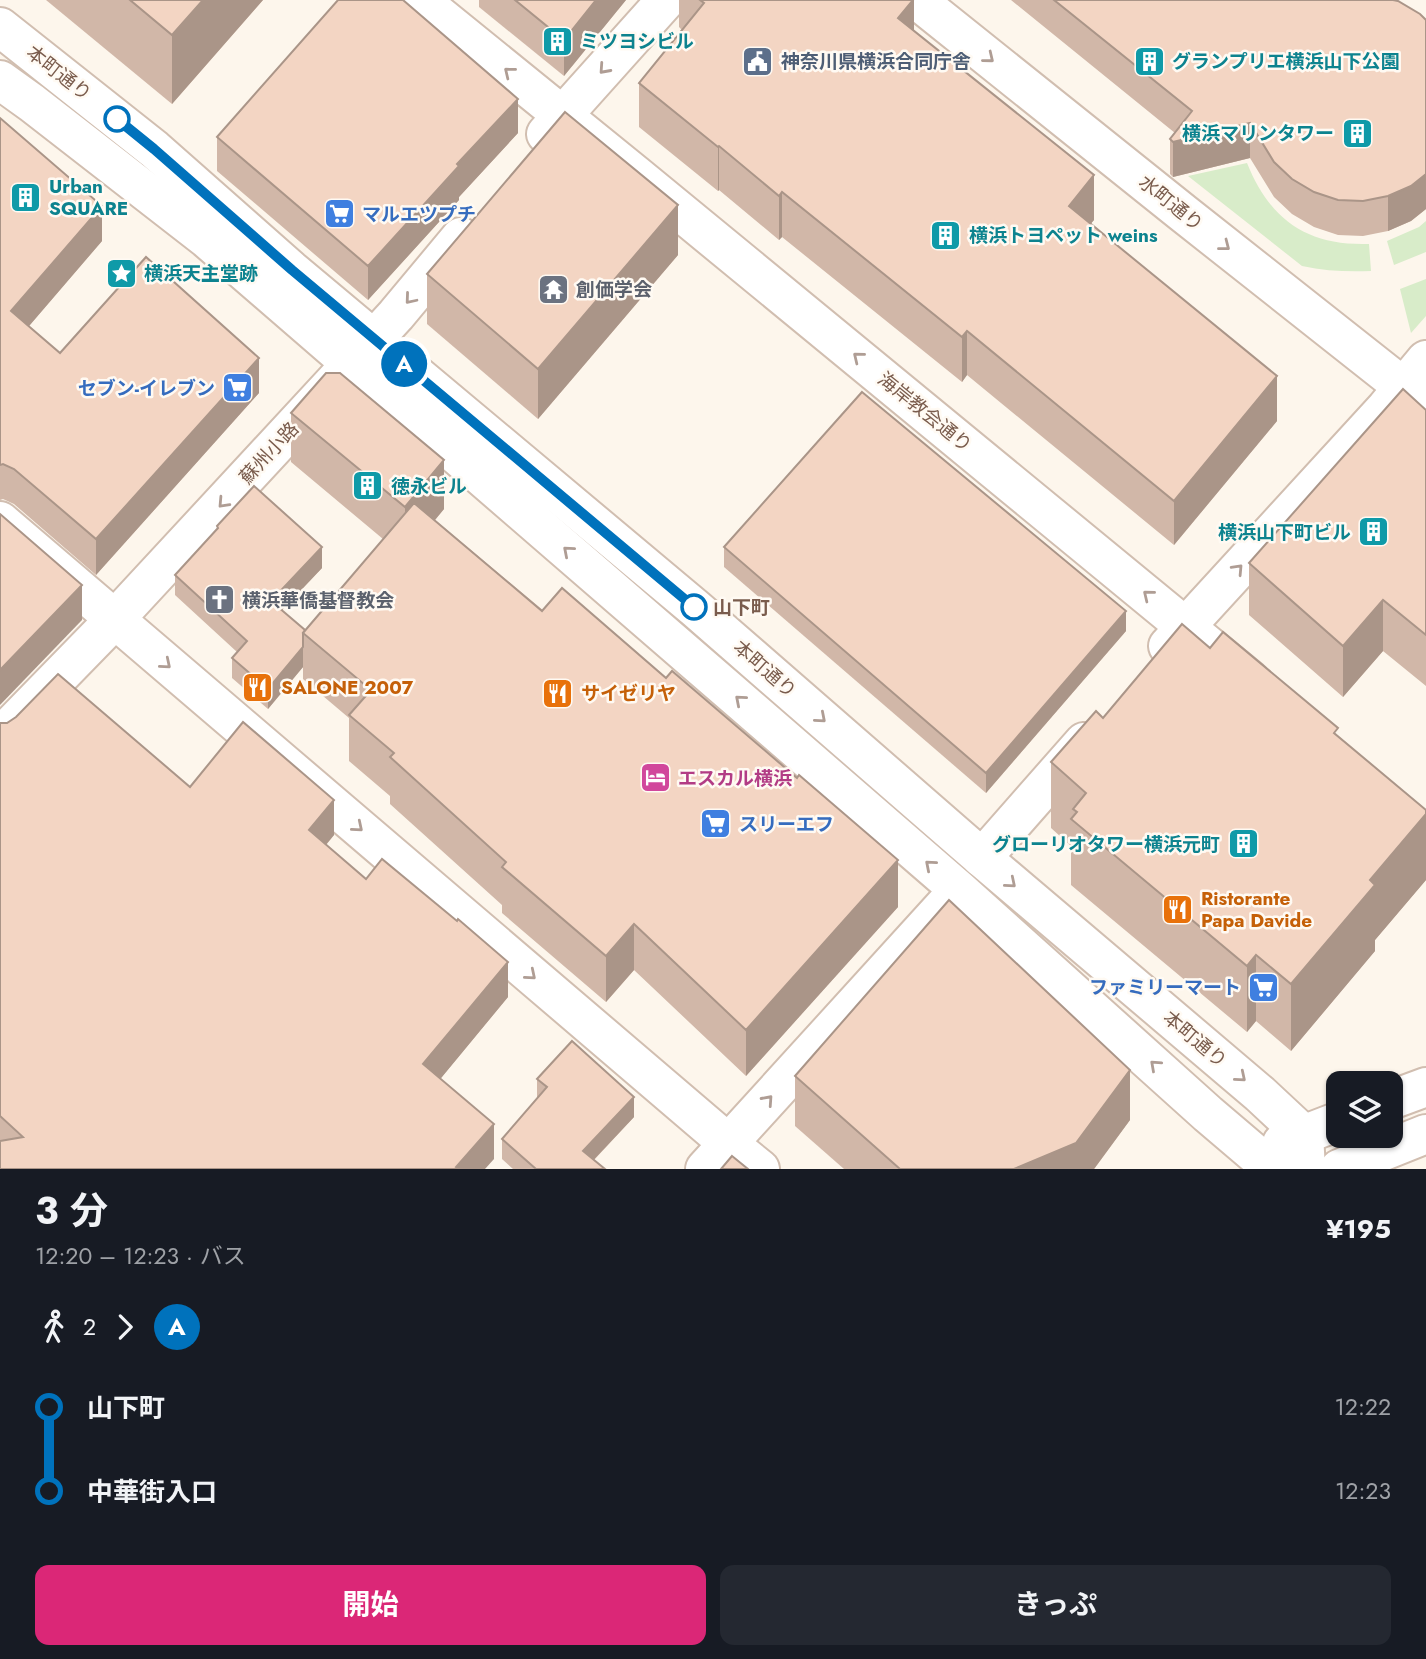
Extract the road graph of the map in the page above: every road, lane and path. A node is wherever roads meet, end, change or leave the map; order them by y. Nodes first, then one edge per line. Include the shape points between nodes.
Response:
1 (421, 0) edge
2 (666, 0) edge
3 (917, 0) edge
4 (0, 27) edge
5 (0, 80) edge
6 (561, 116) junction
7 (526, 159) edge
8 (483, 211) edge
9 (363, 351) junction
10 (1419, 384) edge
11 (0, 521) edge
12 (115, 619) junction
13 (1185, 626) junction
14 (1147, 670) edge
15 (1281, 705) edge
16 (1103, 720) edge
17 (0, 737) edge
18 (982, 858) junction
19 (959, 890) junction
20 (1426, 1087) edge
21 (1403, 1096) edge
22 (1326, 1133) edge
23 (1426, 1134) edge
24 (1305, 1152) edge
25 (717, 1156) edge
26 (1261, 1164) edge
27 (760, 1169) edge
28 (1339, 1169) edge

6 -> 1 street, 海岸教会通り
2 -> 6 street
3 -> 10 street, 水町通り via 1183,213
4 - 9 street, 本町通り via 154,149 282,261
5 - 9 street, 本町通り via 207,239
6 - 7 street
13 -> 6 street, 海岸教会通り
8 -> 9 street, 蘇州小路
9 -> 12 street, 蘇州小路
9 -> 18 street, 本町通り via 696,609
19 -> 9 street, 本町通り
13 -> 10 street
11 - 12 street
12 - 17 street, 蘇州小路
12 -> 25 street
13 - 14 street
13 - 15 street, 海岸教会通り
16 - 18 street
18 -> 24 street, 本町通り via 1260,1094
25 -> 19 street
26 -> 19 street, 本町通り
20 - 21 street
22 - 24 street
23 - 28 street
24 - 26 street
25 - 27 street

